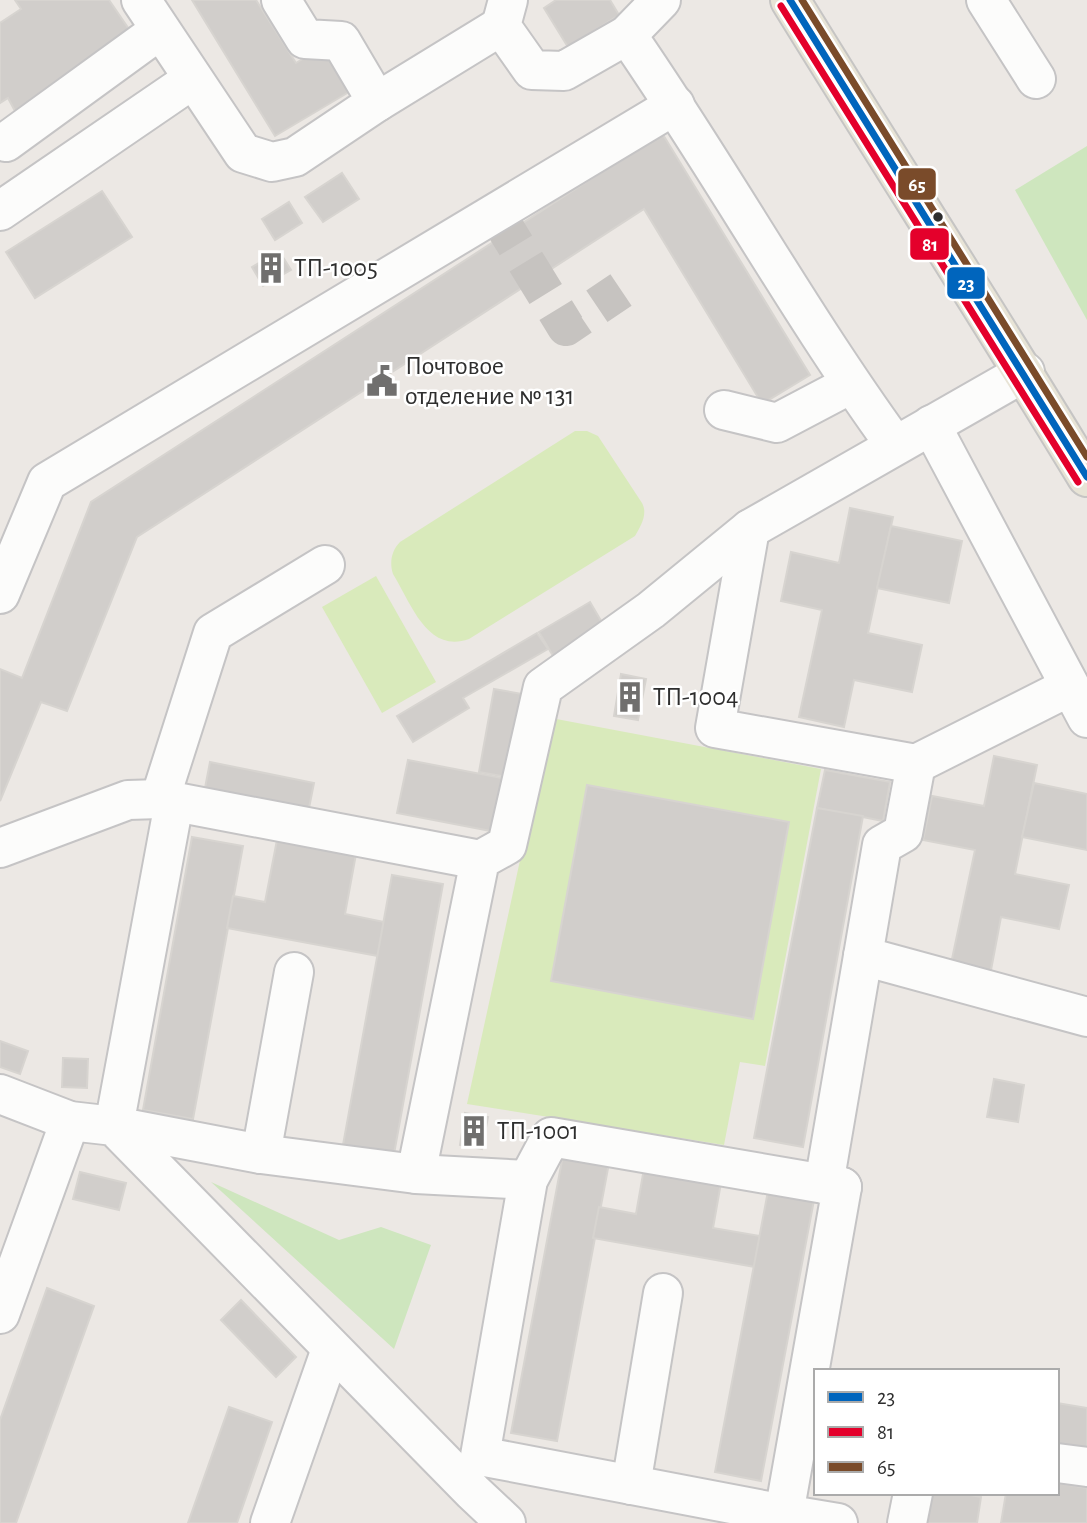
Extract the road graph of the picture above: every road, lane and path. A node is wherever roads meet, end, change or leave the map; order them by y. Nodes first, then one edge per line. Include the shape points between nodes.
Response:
1 (281, 0) edge
2 (661, 0) edge
3 (790, 0) edge
4 (985, 0) edge
5 (505, 13) edge
6 (150, 15) edge
7 (627, 35) junction
8 (193, 79) junction
9 (1036, 79) dead end
10 (377, 102) junction
11 (675, 105) junction
12 (6, 142) dead end
13 (0, 211) edge
14 (1025, 372) junction
15 (851, 384) junction
16 (724, 410) dead end
17 (931, 425) junction
18 (895, 445) junction
19 (1087, 477) edge
20 (750, 529) junction
21 (325, 565) dead end
22 (0, 594) edge
23 (1078, 702) edge
24 (916, 764) junction
25 (167, 801) junction
26 (0, 848) edge
27 (480, 860) junction
28 (863, 956) junction
29 (294, 972) dead end
30 (1087, 1017) edge
31 (0, 1094) edge
32 (70, 1121) junction
33 (114, 1126) junction
34 (261, 1154) junction
35 (416, 1174) junction
36 (528, 1180) junction
37 (824, 1184) junction
38 (663, 1293) dead end
39 (0, 1314) edge
40 (331, 1349) junction
41 (827, 1369) edge
42 (1059, 1463) edge
43 (1087, 1467) edge
44 (631, 1485) junction
45 (472, 1490) edge
46 (816, 1495) edge
47 (914, 1495) edge
48 (814, 1520) edge
49 (270, 1523) edge
50 (506, 1523) edge
51 (907, 1523) edge

1 - 10 lane via 305,39 341,41
2 - 7 lane
3 - 14 main road
4 - 9 lane
5 - 7 lane via 532,70 564,71
5 - 10 lane
6 - 8 lane
6 - 12 lane
7 - 11 lane
8 - 10 lane via 243,153 272,162 295,157
8 - 13 lane
11 - 15 lane
11 - 22 lane via 47,482
14 - 17 lane
14 - 19 main road
15 - 16 lane via 777,423
15 - 18 lane
17 - 18 lane
17 - 23 lane
18 - 20 lane
20 - 24 lane via 716,728
20 - 27 lane via 651,610 543,687 507,845
21 - 25 lane via 212,633
23 - 24 lane
24 - 28 lane via 903,833 882,845
25 - 26 lane via 128,800
25 - 27 lane
25 - 33 lane
27 - 35 lane
28 - 30 lane
28 - 37 lane
29 - 34 lane
31 - 32 lane
32 - 33 lane
32 - 39 lane
33 - 34 lane
33 - 40 lane
34 - 35 lane
35 - 36 lane
36 - 37 lane via 551,1138
36 - 45 lane
37 - 41 lane via 842,1188
38 - 44 lane
40 - 45 lane
40 - 49 lane
42 - 43 lane
44 - 45 lane
44 - 48 lane
45 - 50 lane
46 - 48 lane
47 - 51 lane

